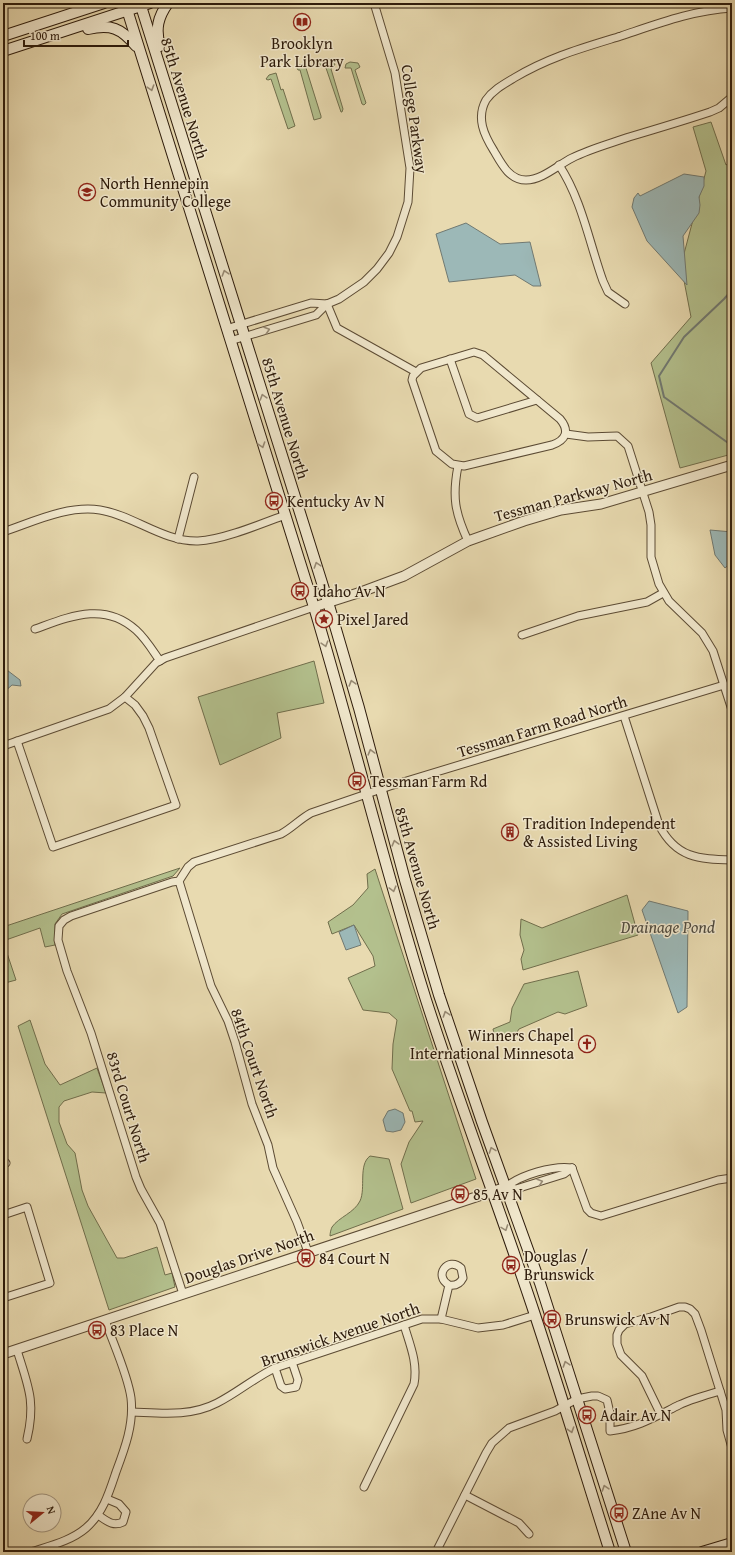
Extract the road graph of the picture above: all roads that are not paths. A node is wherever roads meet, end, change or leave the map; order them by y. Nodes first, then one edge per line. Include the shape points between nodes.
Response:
1 (104, 3) edge
2 (168, 3) edge
3 (374, 3) edge
4 (144, 4) edge
5 (88, 6) edge
6 (126, 7) edge
7 (732, 8) edge
8 (3, 36) edge
9 (42, 38) junction
10 (3, 51) edge
11 (140, 51) junction
12 (732, 97) edge
13 (560, 165) junction
14 (206, 213) junction
15 (327, 304) junction
16 (625, 304) dead end
17 (241, 325) junction
18 (226, 329) junction
19 (245, 337) junction
20 (230, 341) junction
21 (450, 359) junction
22 (416, 372) junction
23 (536, 400) junction
24 (566, 434) junction
25 (732, 465) edge
26 (458, 466) junction
27 (194, 477) dead end
28 (643, 493) junction
29 (285, 515) junction
30 (3, 532) edge
31 (178, 539) junction
32 (468, 542) junction
33 (663, 593) junction
34 (328, 602) junction
35 (314, 607) junction
36 (35, 629) dead end
37 (522, 635) dead end
38 (160, 661) junction
39 (724, 685) junction
40 (125, 697) junction
41 (732, 710) edge
42 (624, 716) junction
43 (17, 741) junction
44 (3, 746) edge
45 (381, 789) junction
46 (367, 794) junction
47 (732, 860) edge
48 (179, 882) junction
49 (439, 995) junction
50 (426, 999) junction
51 (732, 1178) edge
52 (506, 1187) junction
53 (492, 1191) junction
54 (3, 1215) edge
55 (308, 1252) junction
56 (449, 1285) dead end
57 (183, 1294) junction
58 (3, 1298) edge
59 (535, 1315) junction
60 (441, 1319) junction
61 (105, 1320) junction
62 (404, 1325) junction
63 (17, 1350) junction
64 (3, 1354) edge
65 (292, 1362) junction
66 (275, 1368) junction
67 (720, 1391) junction
68 (577, 1399) junction
69 (564, 1406) junction
70 (132, 1412) junction
71 (661, 1415) junction
72 (27, 1439) dead end
73 (732, 1448) edge
74 (585, 1472) junction
75 (364, 1487) dead end
76 (465, 1495) junction
77 (107, 1499) junction
78 (98, 1515) junction
79 (529, 1534) dead end
80 (620, 1535) junction
81 (732, 1543) edge
82 (31, 1552) edge
83 (436, 1552) edge
84 (604, 1552) edge
85 (610, 1552) edge
86 (626, 1552) edge
87 (633, 1552) edge
88 (702, 1552) edge

1 - 5 main road
2 - 14 main road via 159,19 157,36 205,191
3 - 15 street, College Parkway via 397,82 410,168 408,202 397,237 377,269 352,291
4 - 6 main road
4 - 14 main road, 85th Avenue North
5 - 8 main road
6 - 9 main road
6 - 11 main road, 85th Avenue North
7 - 13 street via 671,20 559,56 533,67 493,92 482,110 481,121 488,142 503,167 524,180 542,176
9 - 10 main road
9 - 11 main road via 108,26 127,35
11 -> 18 main road, 85th Avenue North
12 - 13 street via 710,112 595,148
13 - 16 street via 572,187 608,292
17 -> 14 main road, 85th Avenue North
15 - 17 street, College Parkway via 311,303
19 -> 15 street, College Parkway via 316,314
15 - 22 street via 337,328
17 - 18 street, College Parkway
17 - 19 main road, 85th Avenue North
18 - 20 main road, 85th Avenue North
19 - 20 street, College Parkway
34 -> 19 main road, 85th Avenue North
20 -> 29 main road, 85th Avenue North
21 - 22 street
21 - 23 street via 470,352 479,352
21 - 23 street via 469,414 477,418
22 - 26 street via 412,380 436,451 446,461
23 - 24 street via 560,419
24 - 26 street via 558,443 552,445
24 - 28 street via 588,437 617,436 628,446
25 - 28 street, Tessman Parkway North
26 - 32 street via 454,487 456,510
27 - 31 street
28 - 32 street, Tessman Parkway North via 602,504 562,510
28 - 33 street via 651,525 653,566
29 - 31 street via 213,539
29 - 35 main road, 85th Avenue North
30 - 31 street via 71,510 86,509 114,513
32 - 34 street, Tessman Parkway North via 404,576
33 - 37 street via 647,602 578,616
33 - 39 street via 709,642
34 - 35 street, Tessman Parkway North
45 -> 34 main road, 85th Avenue North
35 - 38 street
35 -> 46 main road, 85th Avenue North
36 - 38 street via 72,616 99,613 112,616 136,629
38 - 40 street
39 - 41 street
39 - 42 street, Tessman Farm Road North
40 - 43 street via 100,713
40 - 43 street via 135,705 149,728 176,805 53,847
42 - 45 street, Tessman Farm Road North
42 - 47 street via 659,825 668,840 692,856 711,860
43 - 44 street
45 - 46 street, Tessman Farm Road North
49 -> 45 main road, 85th Avenue North
46 - 48 street, Tessman Farm Road North via 311,813 281,834 194,862 188,866
46 -> 50 main road, 85th Avenue North
48 - 55 street, 84th Court North via 211,986 235,1042 250,1099 268,1144 272,1168
48 - 57 street, 83rd Court North via 172,882 70,916 59,926 58,940 91,1033 136,1177 160,1223
49 - 50 main road
52 -> 49 main road, 85th Avenue North
50 - 53 main road, 85th Avenue North
51 - 52 street, Douglas Drive North via 601,1216 591,1213 587,1208 572,1168 554,1167 513,1181
52 - 53 street, Douglas Drive North
68 -> 52 main road, 85th Avenue North
53 - 55 street, Douglas Drive North
53 -> 59 main road, 85th Avenue North
54 - 58 street via 27,1206 50,1283
55 - 57 street, Douglas Drive North
56 - 60 street
57 - 61 street, Douglas Drive North
59 - 60 street, Brunswick Avenue North via 503,1325 478,1328
59 - 69 main road, 85th Avenue North
60 - 62 street, Brunswick Avenue North via 422,1319
61 - 63 street, Douglas Drive North
61 - 70 street via 127,1382
62 - 65 street, Brunswick Avenue North
62 - 75 street via 415,1363 414,1384
63 - 64 street, Douglas Drive North
63 - 72 street via 32,1404
65 - 66 street, Brunswick Avenue North
65 - 66 street via 298,1380 296,1387 292,1389 281,1386
66 - 70 street, Brunswick Avenue North via 216,1404 201,1410 169,1414
67 - 71 street via 695,1399
67 - 71 street via 698,1321 690,1309 685,1306 679,1307 625,1324 617,1335 619,1349 624,1359 642,1376
67 - 73 street
68 - 69 street
68 - 71 street via 598,1396 606,1400 610,1412 610,1431 634,1427
80 -> 68 main road, 85th Avenue North
69 -> 74 main road, 85th Avenue North
69 - 76 street via 520,1423 500,1434 486,1452
70 - 77 street via 126,1444
74 - 84 main road via 585,1489
74 - 85 main road, 85th Avenue North
76 - 79 street via 519,1523
76 - 83 street
77 - 78 street
77 - 78 street via 126,1512 123,1522 118,1525 112,1524
78 - 82 street via 75,1536
80 - 86 main road, 85th Avenue North
80 - 87 main road
81 - 88 main road

